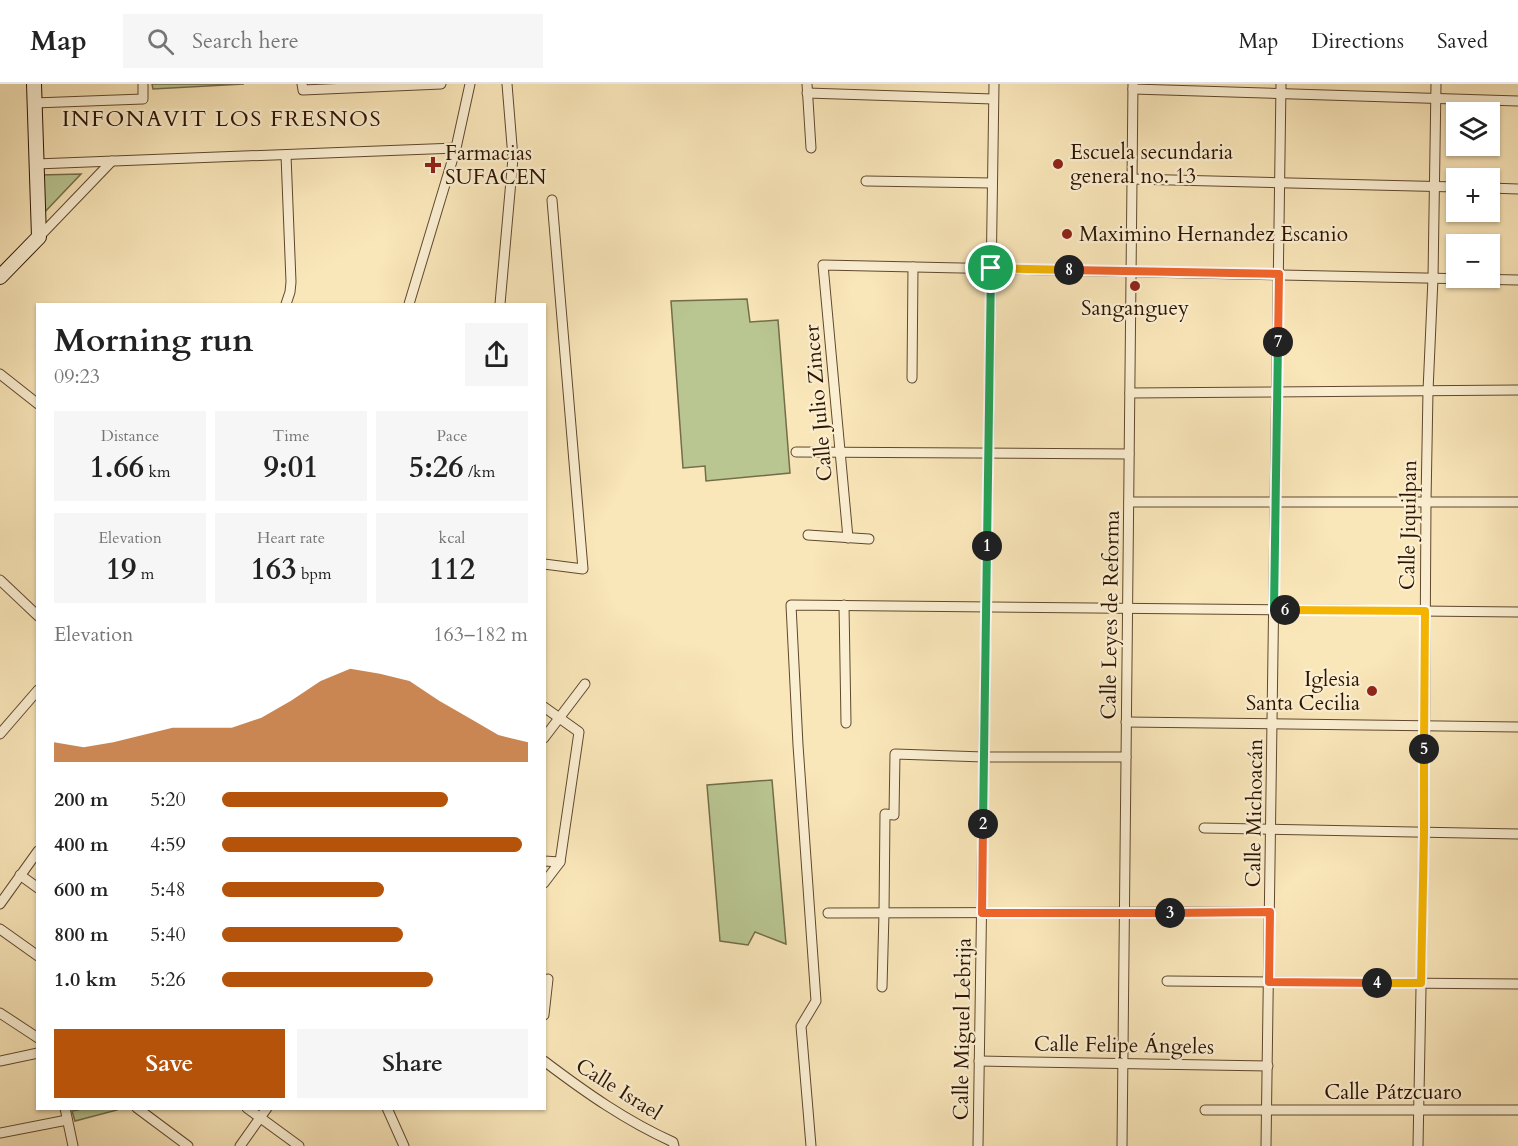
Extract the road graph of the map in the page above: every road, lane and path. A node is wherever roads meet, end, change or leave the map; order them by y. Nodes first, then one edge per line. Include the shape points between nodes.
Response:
1 (33, 84) edge
2 (143, 84) edge
3 (302, 84) edge
4 (441, 84) edge
5 (470, 84) edge
6 (507, 84) edge
7 (994, 84) edge
8 (1436, 84) edge
9 (1133, 86) edge
10 (807, 88) edge
11 (1281, 89) edge
12 (1436, 98) junction
13 (993, 99) junction
14 (1518, 101) edge
15 (34, 103) junction
16 (456, 148) junction
17 (811, 148) dead end
18 (285, 155) junction
19 (112, 161) junction
20 (36, 164) junction
21 (1132, 179) junction
22 (866, 182) dead end
23 (992, 183) junction
24 (1280, 183) junction
25 (1434, 187) junction
26 (1446, 188) edge
27 (1500, 188) edge
28 (1518, 189) edge
29 (552, 200) dead end
30 (39, 237) junction
31 (913, 267) junction
32 (991, 268) junction
33 (1131, 271) junction
34 (1279, 274) junction
35 (0, 277) edge
36 (1433, 278) junction
37 (1518, 279) edge
38 (286, 303) edge
39 (409, 303) edge
40 (500, 303) edge
41 (0, 375) edge
42 (912, 378) dead end
43 (1518, 390) edge
44 (1428, 391) junction
45 (1277, 392) junction
46 (1130, 393) junction
47 (36, 402) edge
48 (796, 452) dead end
49 (841, 452) junction
50 (988, 453) junction
51 (1129, 454) junction
52 (1129, 502) junction
53 (1276, 502) junction
54 (1426, 502) junction
55 (1518, 502) edge
56 (808, 534) dead end
57 (848, 538) junction
58 (869, 539) dead end
59 (546, 564) edge
60 (0, 580) edge
61 (844, 605) junction
62 (986, 607) junction
63 (1128, 608) junction
64 (1274, 610) junction
65 (1425, 611) junction
66 (1518, 612) edge
67 (36, 614) edge
68 (585, 684) dead end
69 (36, 692) edge
70 (546, 708) edge
71 (559, 718) junction
72 (1126, 722) junction
73 (846, 723) dead end
74 (1273, 724) junction
75 (1424, 726) junction
76 (1518, 727) edge
77 (0, 734) edge
78 (546, 735) edge
79 (984, 757) junction
80 (1126, 757) junction
81 (1204, 828) dead end
82 (1271, 830) junction
83 (1424, 832) junction
84 (1518, 834) edge
85 (36, 854) edge
86 (546, 861) edge
87 (560, 862) junction
88 (20, 875) junction
89 (546, 880) edge
90 (36, 887) edge
91 (0, 904) edge
92 (1270, 912) junction
93 (828, 913) dead end
94 (884, 913) junction
95 (982, 913) junction
96 (1124, 913) junction
97 (0, 929) edge
98 (36, 955) edge
99 (548, 979) dead end
100 (1167, 981) dead end
101 (1269, 982) junction
102 (1421, 983) junction
103 (1518, 984) edge
104 (882, 987) dead end
105 (546, 997) edge
106 (0, 1013) edge
107 (36, 1037) edge
108 (36, 1053) edge
109 (0, 1061) edge
110 (980, 1061) junction
111 (546, 1062) edge
112 (1123, 1063) junction
113 (1268, 1066) junction
114 (65, 1110) edge
115 (140, 1110) edge
116 (250, 1110) edge
117 (266, 1110) edge
118 (388, 1110) edge
119 (1205, 1110) dead end
120 (1518, 1110) edge
121 (1268, 1111) junction
122 (1420, 1111) junction
123 (260, 1118) junction
124 (67, 1120) junction
125 (0, 1133) edge
126 (73, 1146) edge
127 (188, 1146) edge
128 (240, 1146) edge
129 (299, 1146) edge
130 (404, 1146) edge
131 (674, 1146) edge
132 (811, 1146) edge
133 (978, 1146) edge
134 (1122, 1146) edge
135 (1266, 1146) edge
136 (1419, 1146) edge

1 - 15 street
2 - 15 street via 144,99
3 - 4 street via 303,90
5 - 16 street
6 - 40 street via 513,158
7 - 13 street, Calle Miguel Lebrija
8 - 12 street, Calle Jiquilpan
9 - 11 street
9 - 21 street, Calle Leyes de Reforma
10 - 13 street
10 - 17 street
11 - 12 street
11 - 24 street, Calle Michoacán
12 - 14 street
12 - 25 street, Calle Jiquilpan
13 - 23 street, Calle Miguel Lebrija
15 - 20 street
16 - 18 street
16 - 39 street
18 - 19 street
18 - 38 street via 291,282
19 - 20 street
19 - 30 street
20 - 30 street
21 - 24 street
21 - 33 street, Calle Leyes de Reforma
22 - 23 street
23 - 32 street, Calle Miguel Lebrija
24 - 25 street
24 - 34 street, Calle Michoacán
25 - 26 street
25 - 36 street, Calle Jiquilpan
27 - 28 street
29 - 59 street via 583,569
30 - 35 street
31 - 32 street
31 - 42 street
31 - 49 street, Calle Julio Zincer via 823,265
32 - 33 street
32 - 50 street, Calle Miguel Lebrija
33 - 34 street
33 - 46 street, Calle Leyes de Reforma
34 - 36 street
34 - 45 street, Calle Michoacán
36 - 37 street
36 - 44 street, Calle Jiquilpan
41 - 47 street
43 - 44 street
44 - 45 street
44 - 54 street, Calle Jiquilpan
45 - 46 street
45 - 53 street, Calle Michoacán
46 - 51 street, Calle Leyes de Reforma
48 - 49 street
49 - 50 street
49 - 57 street, Calle Julio Zincer
50 - 51 street
50 - 62 street, Calle Miguel Lebrija
51 - 52 street, Calle Leyes de Reforma
52 - 53 street
52 - 63 street, Calle Leyes de Reforma
53 - 54 street
53 - 64 street, Calle Michoacán
54 - 55 street
54 - 65 street, Calle Jiquilpan
56 - 57 street
57 - 58 street
60 - 67 street
61 - 62 street
61 - 73 street
61 - 132 street via 791,605 816,1001 801,1026
62 - 63 street
62 - 79 street, Calle Miguel Lebrija
63 - 64 street
63 - 72 street, Calle Leyes de Reforma
64 - 65 street
64 - 74 street, Calle Michoacán
65 - 66 street
65 - 75 street, Calle Jiquilpan
68 - 71 street
69 - 77 street
70 - 71 street
71 - 78 street
71 - 87 street via 579,732
72 - 74 street
72 - 80 street, Calle Leyes de Reforma
74 - 75 street
74 - 82 street, Calle Michoacán
75 - 76 street
75 - 83 street, Calle Jiquilpan
79 - 80 street
79 - 94 street via 895,754 894,815 885,814
79 - 95 street, Calle Miguel Lebrija
80 - 96 street, Calle Leyes de Reforma
81 - 82 street
82 - 83 street
82 - 92 street, Calle Michoacán
83 - 84 street
83 - 102 street, Calle Jiquilpan
85 - 88 street
86 - 87 street
87 - 89 street
88 - 90 street
88 - 91 street
92 - 96 street
92 - 101 street, Calle Michoacán
93 - 94 street
94 - 95 street
94 - 104 street
95 - 96 street
95 - 110 street, Calle Miguel Lebrija
96 - 112 street, Calle Leyes de Reforma
97 - 98 street
99 - 105 street
100 - 101 street
101 - 102 street
101 - 113 street, Calle Michoacán
102 - 103 street
102 - 122 street, Calle Jiquilpan
106 - 107 street
108 - 109 street
110 - 112 street, Calle Felipe Ángeles
110 - 133 street, Calle Miguel Lebrija
111 - 131 street, Calle Israel via 590,1095
112 - 113 street, Calle Felipe Ángeles
112 - 134 street, Calle Leyes de Reforma
113 - 121 street, Calle Michoacán
114 - 124 street
115 - 127 street
116 - 123 street
117 - 123 street
118 - 130 street
119 - 121 street, Calle Pátzcuaro
120 - 122 street, Calle Pátzcuaro
121 - 122 street, Calle Pátzcuaro
121 - 135 street, Calle Michoacán
122 - 136 street, Calle Jiquilpan
123 - 128 street
123 - 129 street
124 - 125 street
124 - 126 street

